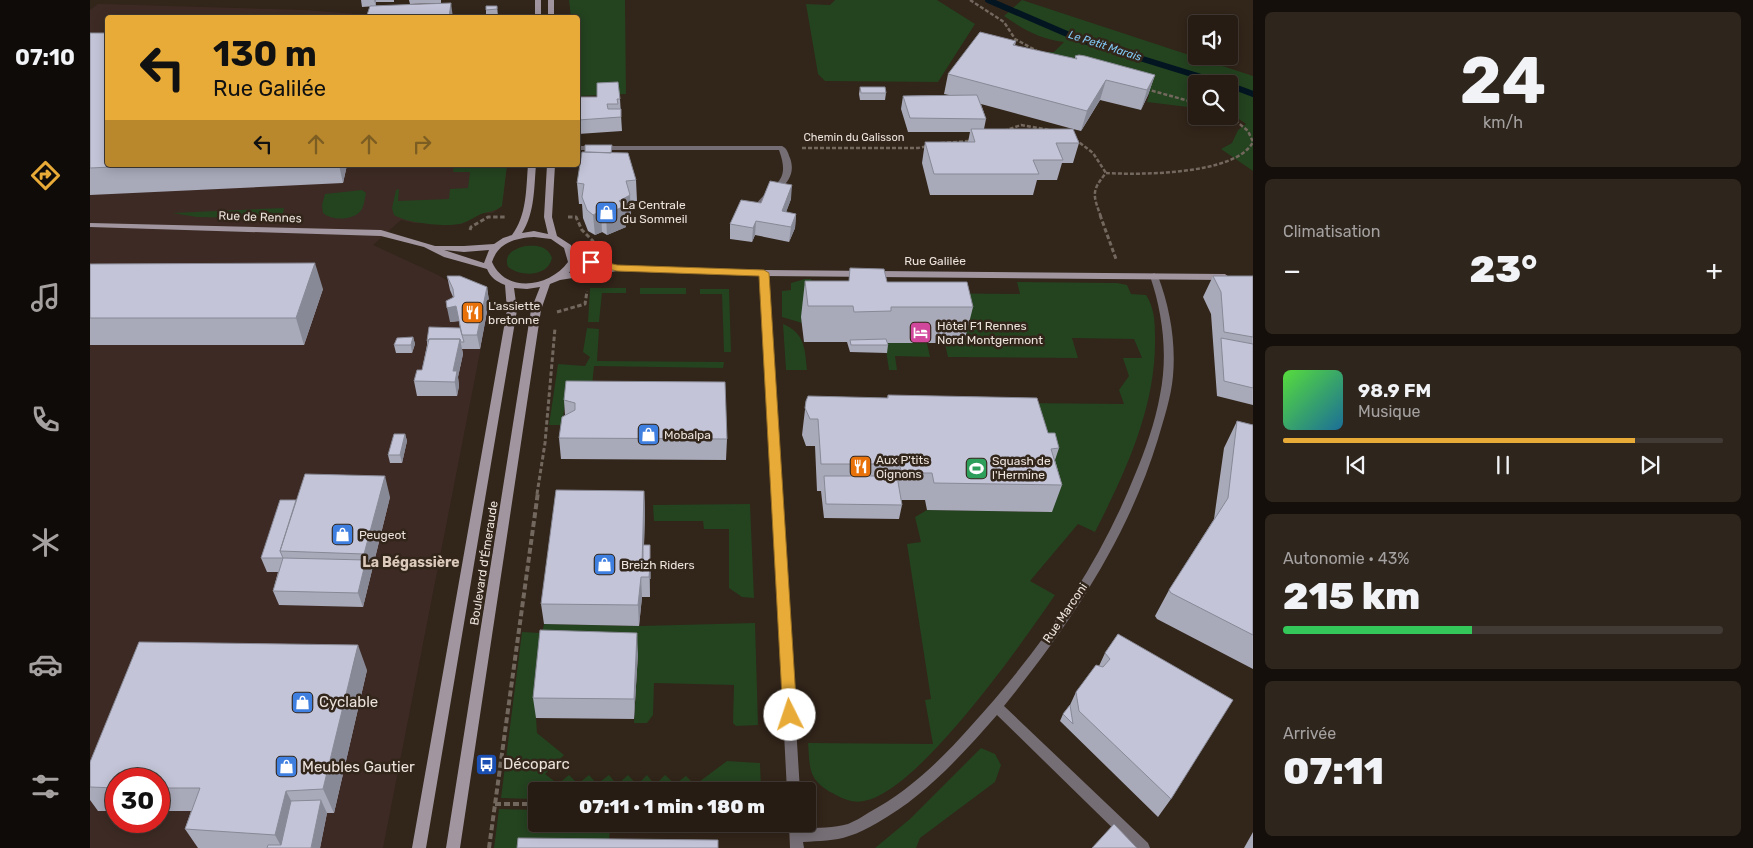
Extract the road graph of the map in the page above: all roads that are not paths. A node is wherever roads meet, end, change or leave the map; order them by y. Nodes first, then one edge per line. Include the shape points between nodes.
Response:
1 (538, 0) edge
2 (551, 0) edge
3 (538, 15) edge
4 (551, 15) edge
5 (580, 148) edge
6 (532, 167) edge
7 (551, 167) edge
8 (758, 207) edge
9 (90, 225) edge
10 (515, 237) junction
11 (553, 237) junction
12 (427, 245) junction
13 (495, 247) junction
14 (572, 256) junction
15 (488, 267) junction
16 (617, 268) junction
17 (764, 273) junction
18 (1154, 276) junction
19 (560, 277) junction
20 (1233, 277) edge
21 (546, 283) junction
22 (509, 284) junction
23 (997, 707) junction
24 (793, 782) edge
25 (797, 836) edge
26 (419, 848) edge
27 (453, 848) edge
28 (1143, 848) edge

1 - 3 main road
2 - 4 main road
5 - 8 street via 782,148 788,163 788,177 766,195
6 - 10 main road via 526,217
7 - 11 main road via 548,217
9 - 12 main road, Rue de Rennes via 371,233
10 - 11 main road via 534,234
10 - 13 main road
11 - 14 main road via 568,247
12 - 13 main road, Rue de Rennes via 464,250
12 - 15 main road, Rue de Rennes via 447,255
13 - 15 main road
14 - 16 main road, Rue Galilée
14 - 19 main road via 570,267
15 - 22 main road via 495,277
16 - 17 main road, Rue Galilée
16 - 19 main road, Rue Galilée
17 - 18 main road, Rue Galilée
17 - 24 street
18 - 20 main road, Rue Galilée
18 - 23 street, Rue Marconi via 1166,313 1168,344 1163,408 1151,449 1110,540 1070,609
19 - 21 main road
21 - 22 main road
21 - 27 main road, Boulevard d'Émeraude via 536,310
22 - 26 main road, Boulevard d'Émeraude via 512,310
23 - 25 street, Rue Marconi via 939,770 897,805 850,830
23 - 28 street

